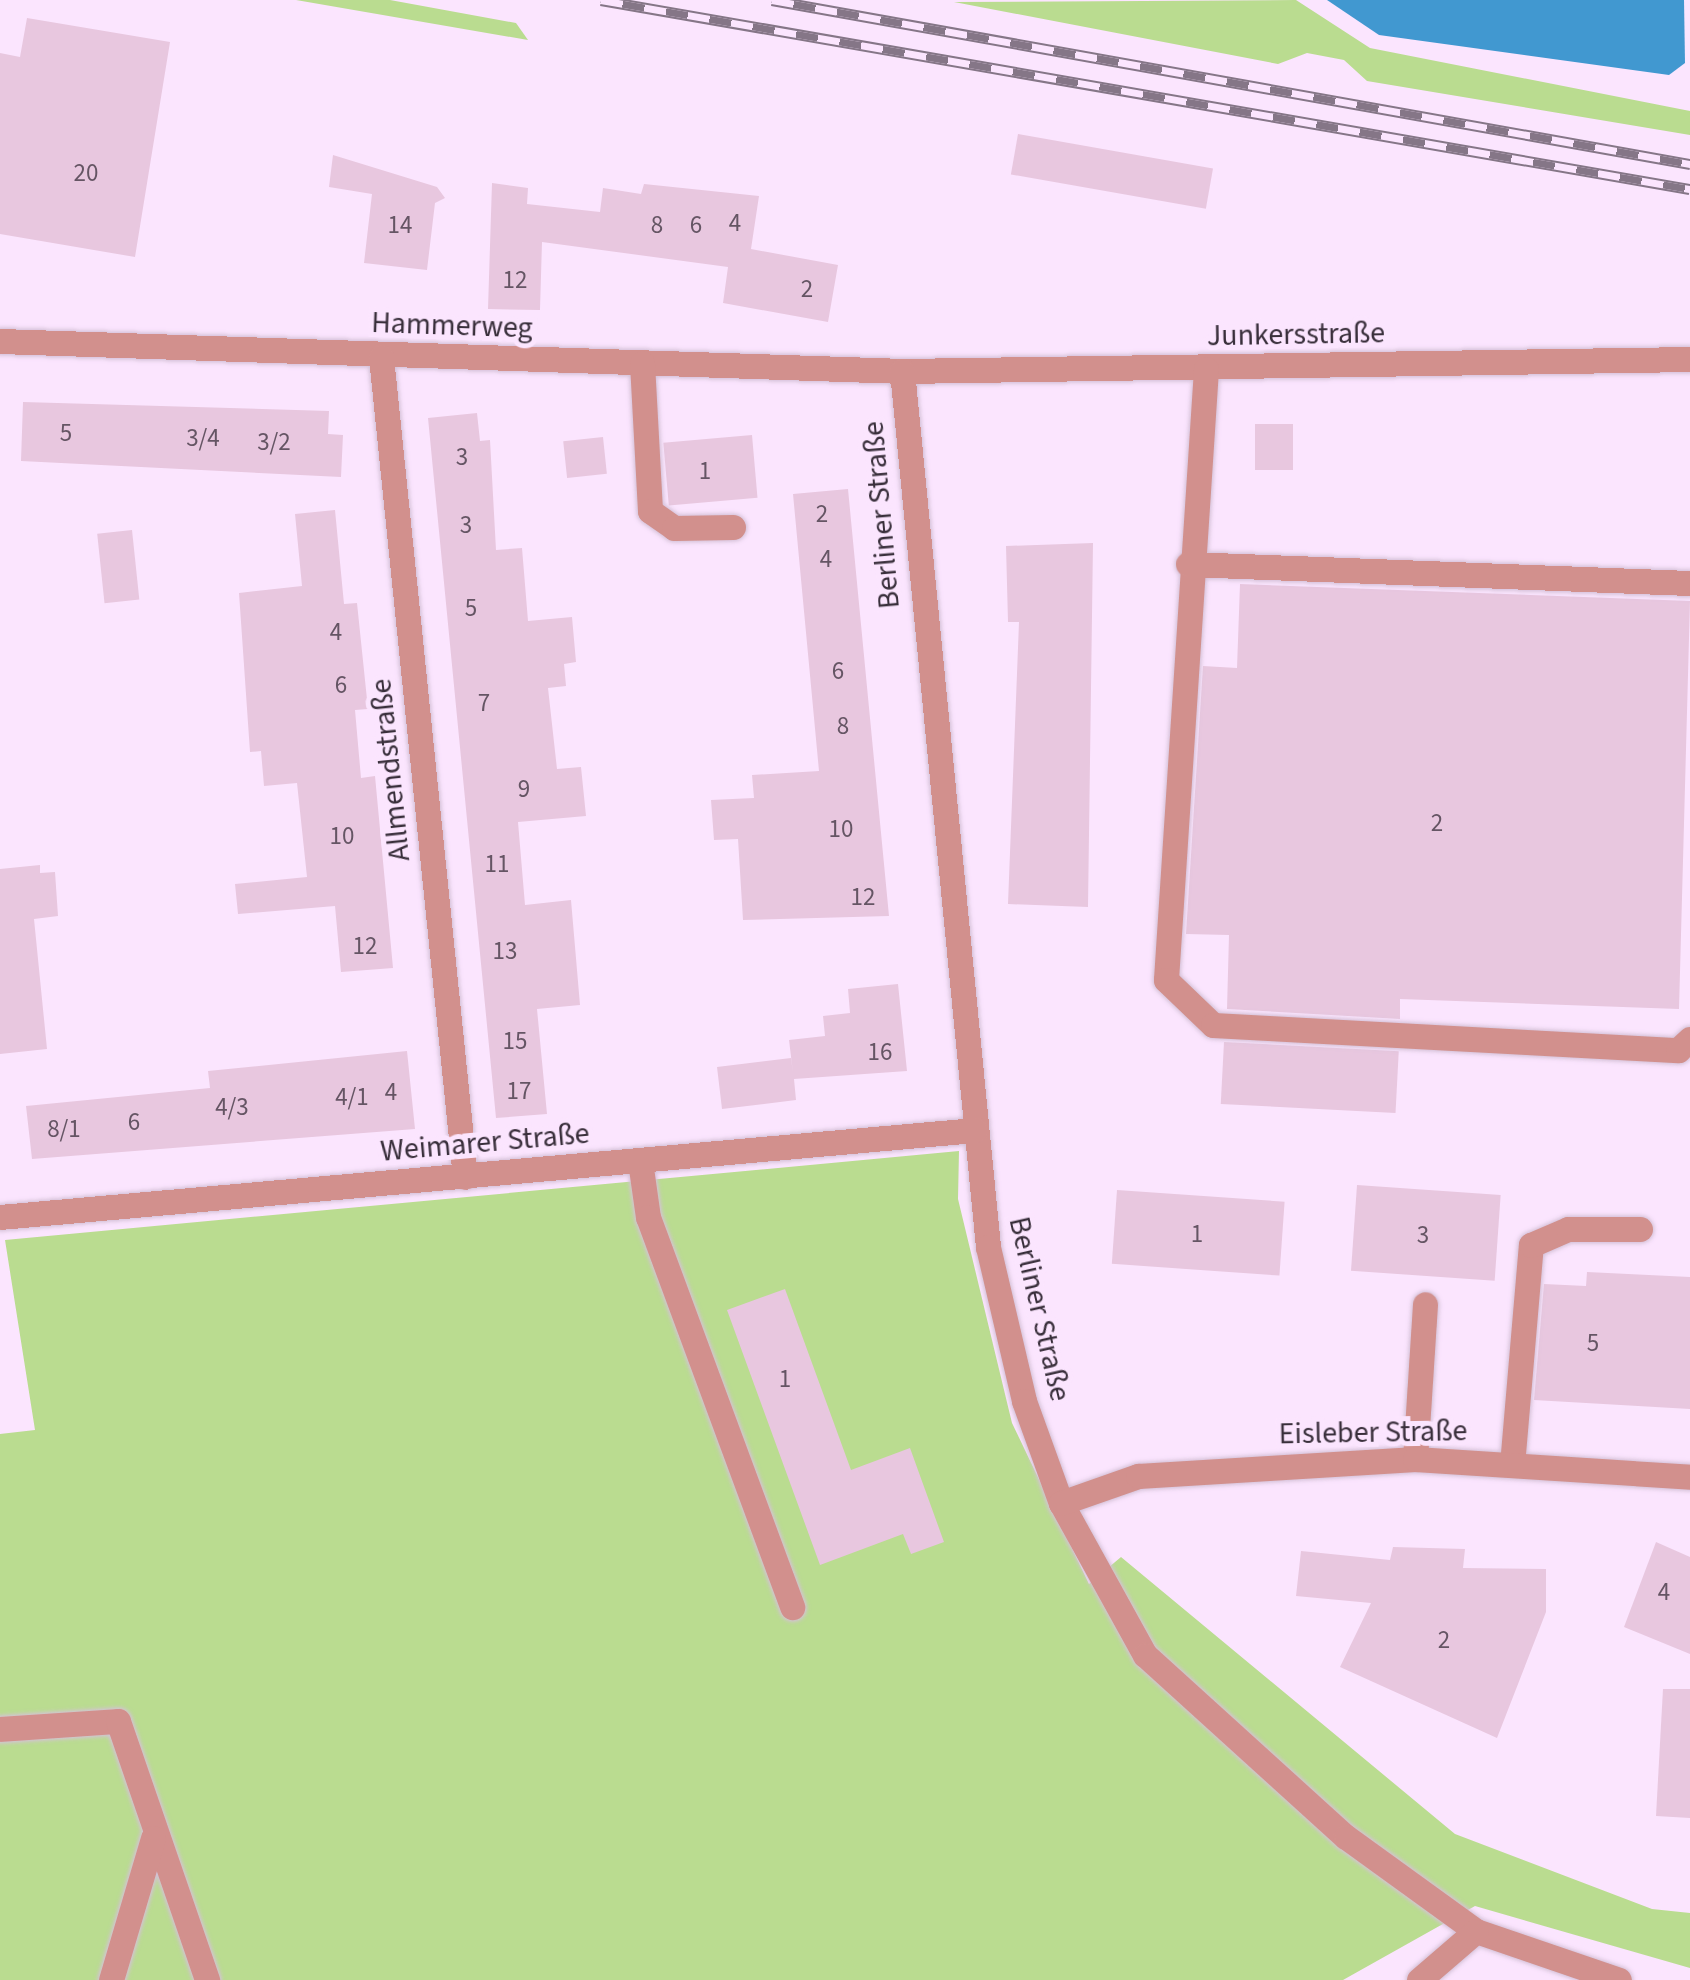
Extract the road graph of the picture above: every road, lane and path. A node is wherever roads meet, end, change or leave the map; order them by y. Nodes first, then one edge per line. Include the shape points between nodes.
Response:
1 (0, 340) edge
2 (381, 357) junction
3 (1690, 360) edge
4 (642, 363) junction
5 (1206, 370) junction
6 (902, 371) junction
7 (733, 527) dead end
8 (1188, 564) junction
9 (1690, 583) edge
10 (1690, 1039) edge
11 (975, 1130) junction
12 (640, 1161) junction
13 (465, 1177) junction
14 (0, 1218) edge
15 (1640, 1229) dead end
16 (1425, 1304) dead end
17 (1415, 1460) junction
18 (1512, 1465) junction
19 (1690, 1476) edge
20 (1061, 1503) junction
21 (792, 1606) dead end
22 (0, 1729) edge
23 (153, 1838) junction
24 (1476, 1930) junction
25 (111, 1980) edge
26 (207, 1980) edge
27 (1418, 1980) edge
28 (1619, 1980) edge

1 - 2 street, Hammerweg
2 - 4 street, Hammerweg
2 - 13 street, Allmendstraße
3 - 5 street, Junkersstraße
4 - 6 street, Hammerweg
4 - 7 street via 650,510 674,528
5 - 6 street, Junkersstraße
5 - 8 street
6 - 11 street, Berliner Straße
8 - 9 street
8 - 10 street via 1166,980 1213,1024 1678,1050
11 - 12 street, Weimarer Straße
11 - 20 street, Berliner Straße via 988,1247 1024,1400
12 - 13 street, Weimarer Straße
12 - 21 street via 648,1217
13 - 14 street, Weimarer Straße
15 - 18 street via 1568,1229 1531,1245
16 - 17 street
17 - 18 street, Eisleber Straße
17 - 20 street, Eisleber Straße via 1138,1476
18 - 19 street, Eisleber Straße
20 - 24 street, Berliner Straße via 1144,1656 1346,1837
22 - 23 street via 118,1721
23 - 25 street
23 - 26 street
24 - 27 street
24 - 28 street, Berliner Straße

